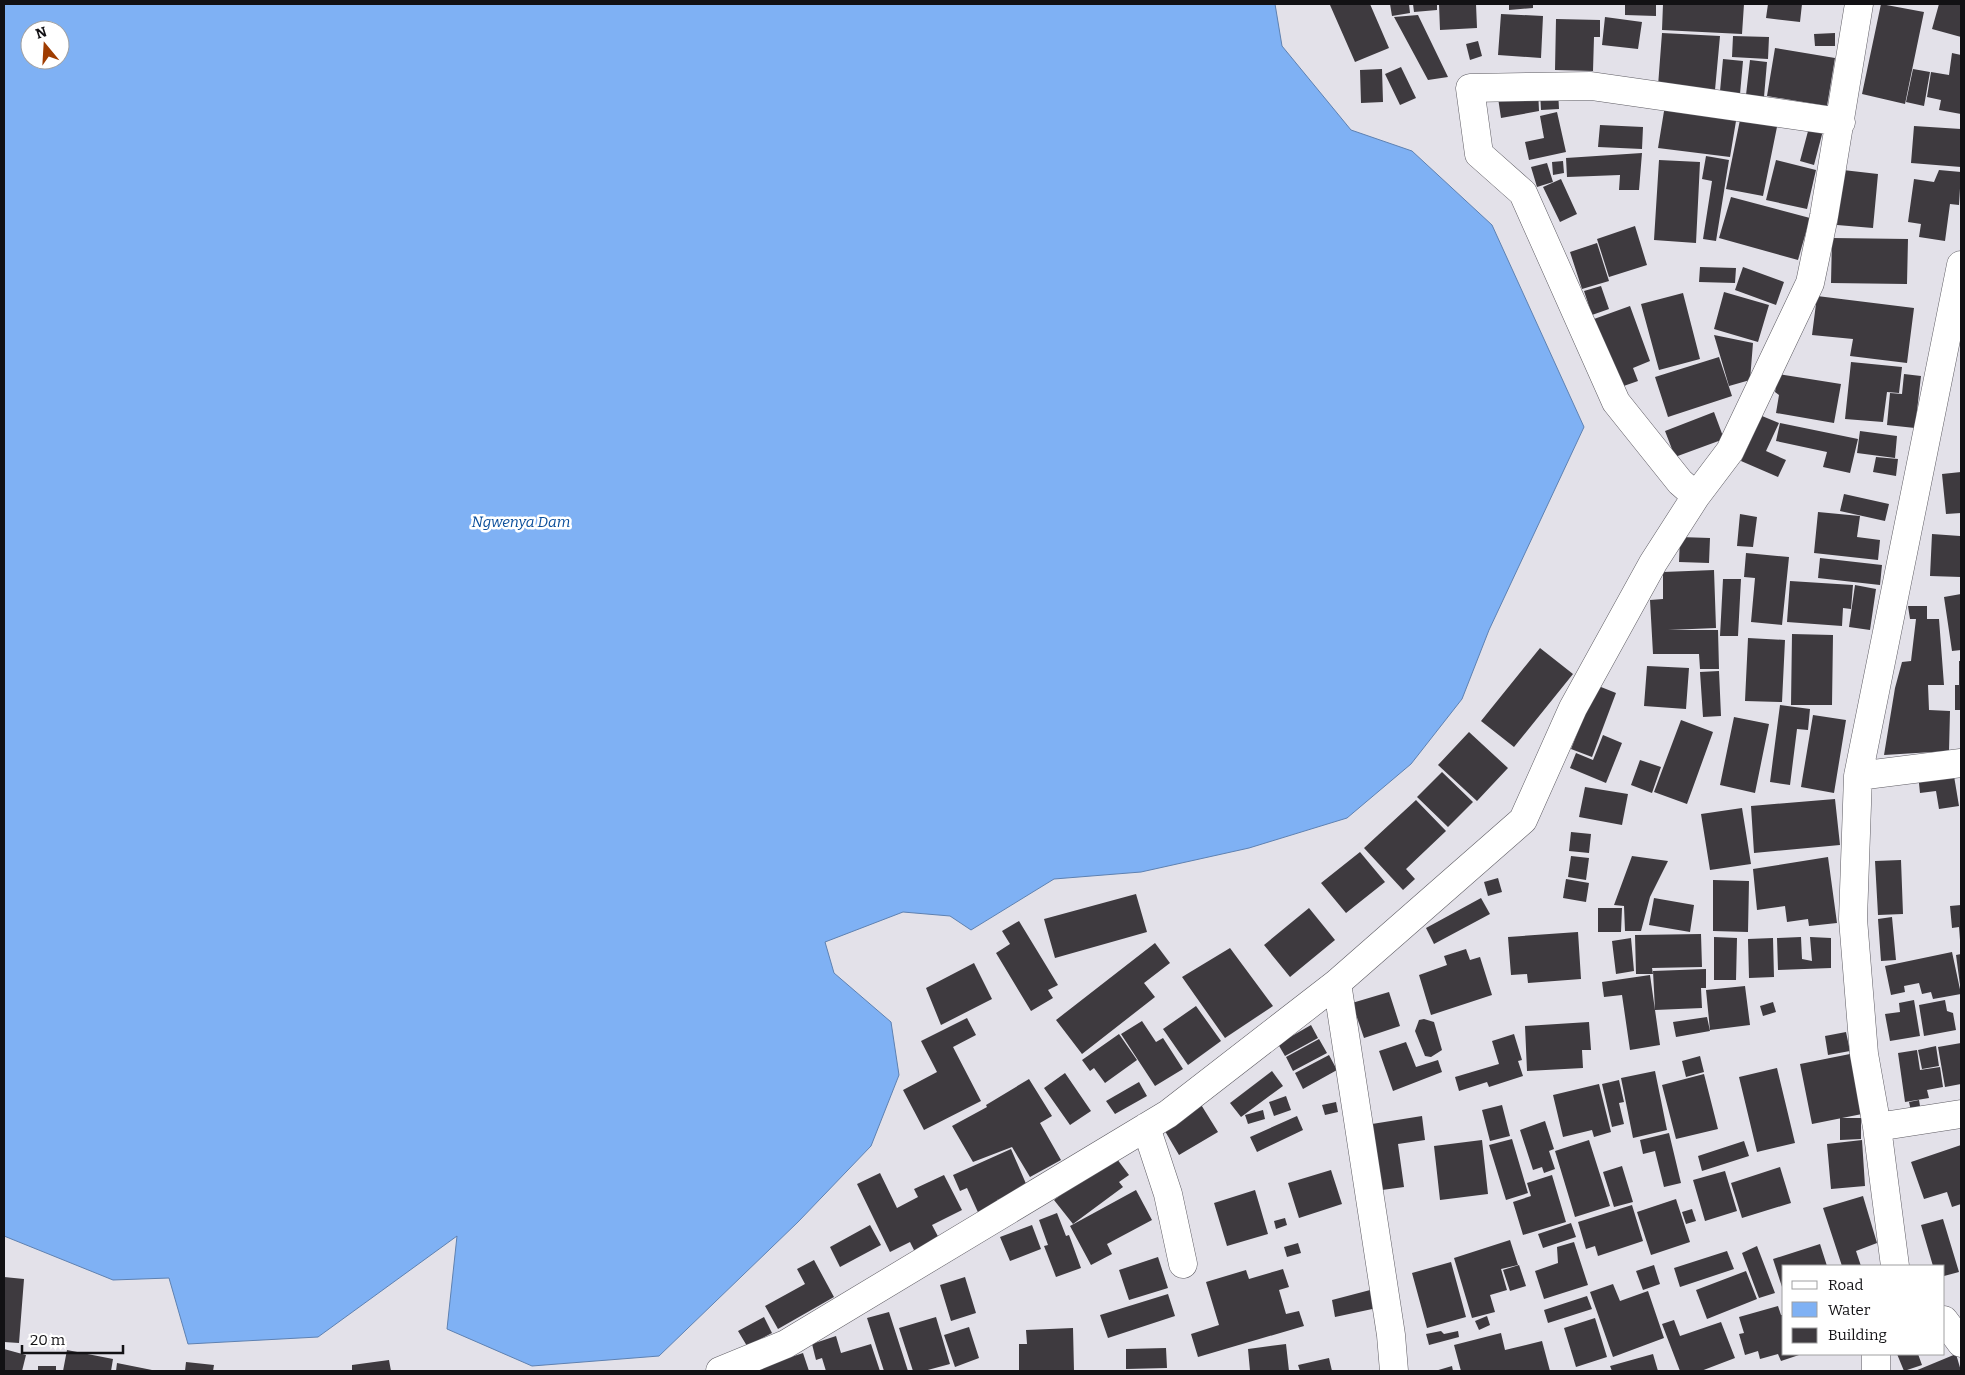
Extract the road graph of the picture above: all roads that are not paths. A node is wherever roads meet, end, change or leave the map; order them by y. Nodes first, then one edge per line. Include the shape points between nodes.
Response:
1 (1859, 4) edge
2 (1840, 122) junction
3 (1961, 265) edge
4 (1955, 336) edge
5 (1696, 496) junction
6 (1961, 763) edge
7 (1858, 776) junction
8 (1337, 983) junction
9 (1961, 1114) edge
10 (1146, 1127) junction
11 (1877, 1127) junction
12 (1183, 1264) dead end
13 (1897, 1264) edge
14 (1945, 1321) edge
15 (1961, 1343) edge
16 (1876, 1355) edge
17 (720, 1371) edge
18 (1394, 1371) edge
19 (1876, 1371) edge

1 - 2 street
2 - 5 street via 1810,283 1730,451
2 - 5 street via 1591,86 1470,88 1478,154 1523,193 1616,402 1680,482
3 - 4 street
4 - 7 street
5 - 8 street via 1653,563 1573,708 1524,820
6 - 7 street
7 - 11 street via 1854,919 1864,1054
8 - 10 street via 1168,1114
8 - 18 street via 1387,1305
9 - 11 street
10 - 12 street via 1168,1194
10 - 17 street via 786,1344
11 - 13 street
14 - 15 street
16 - 19 street

